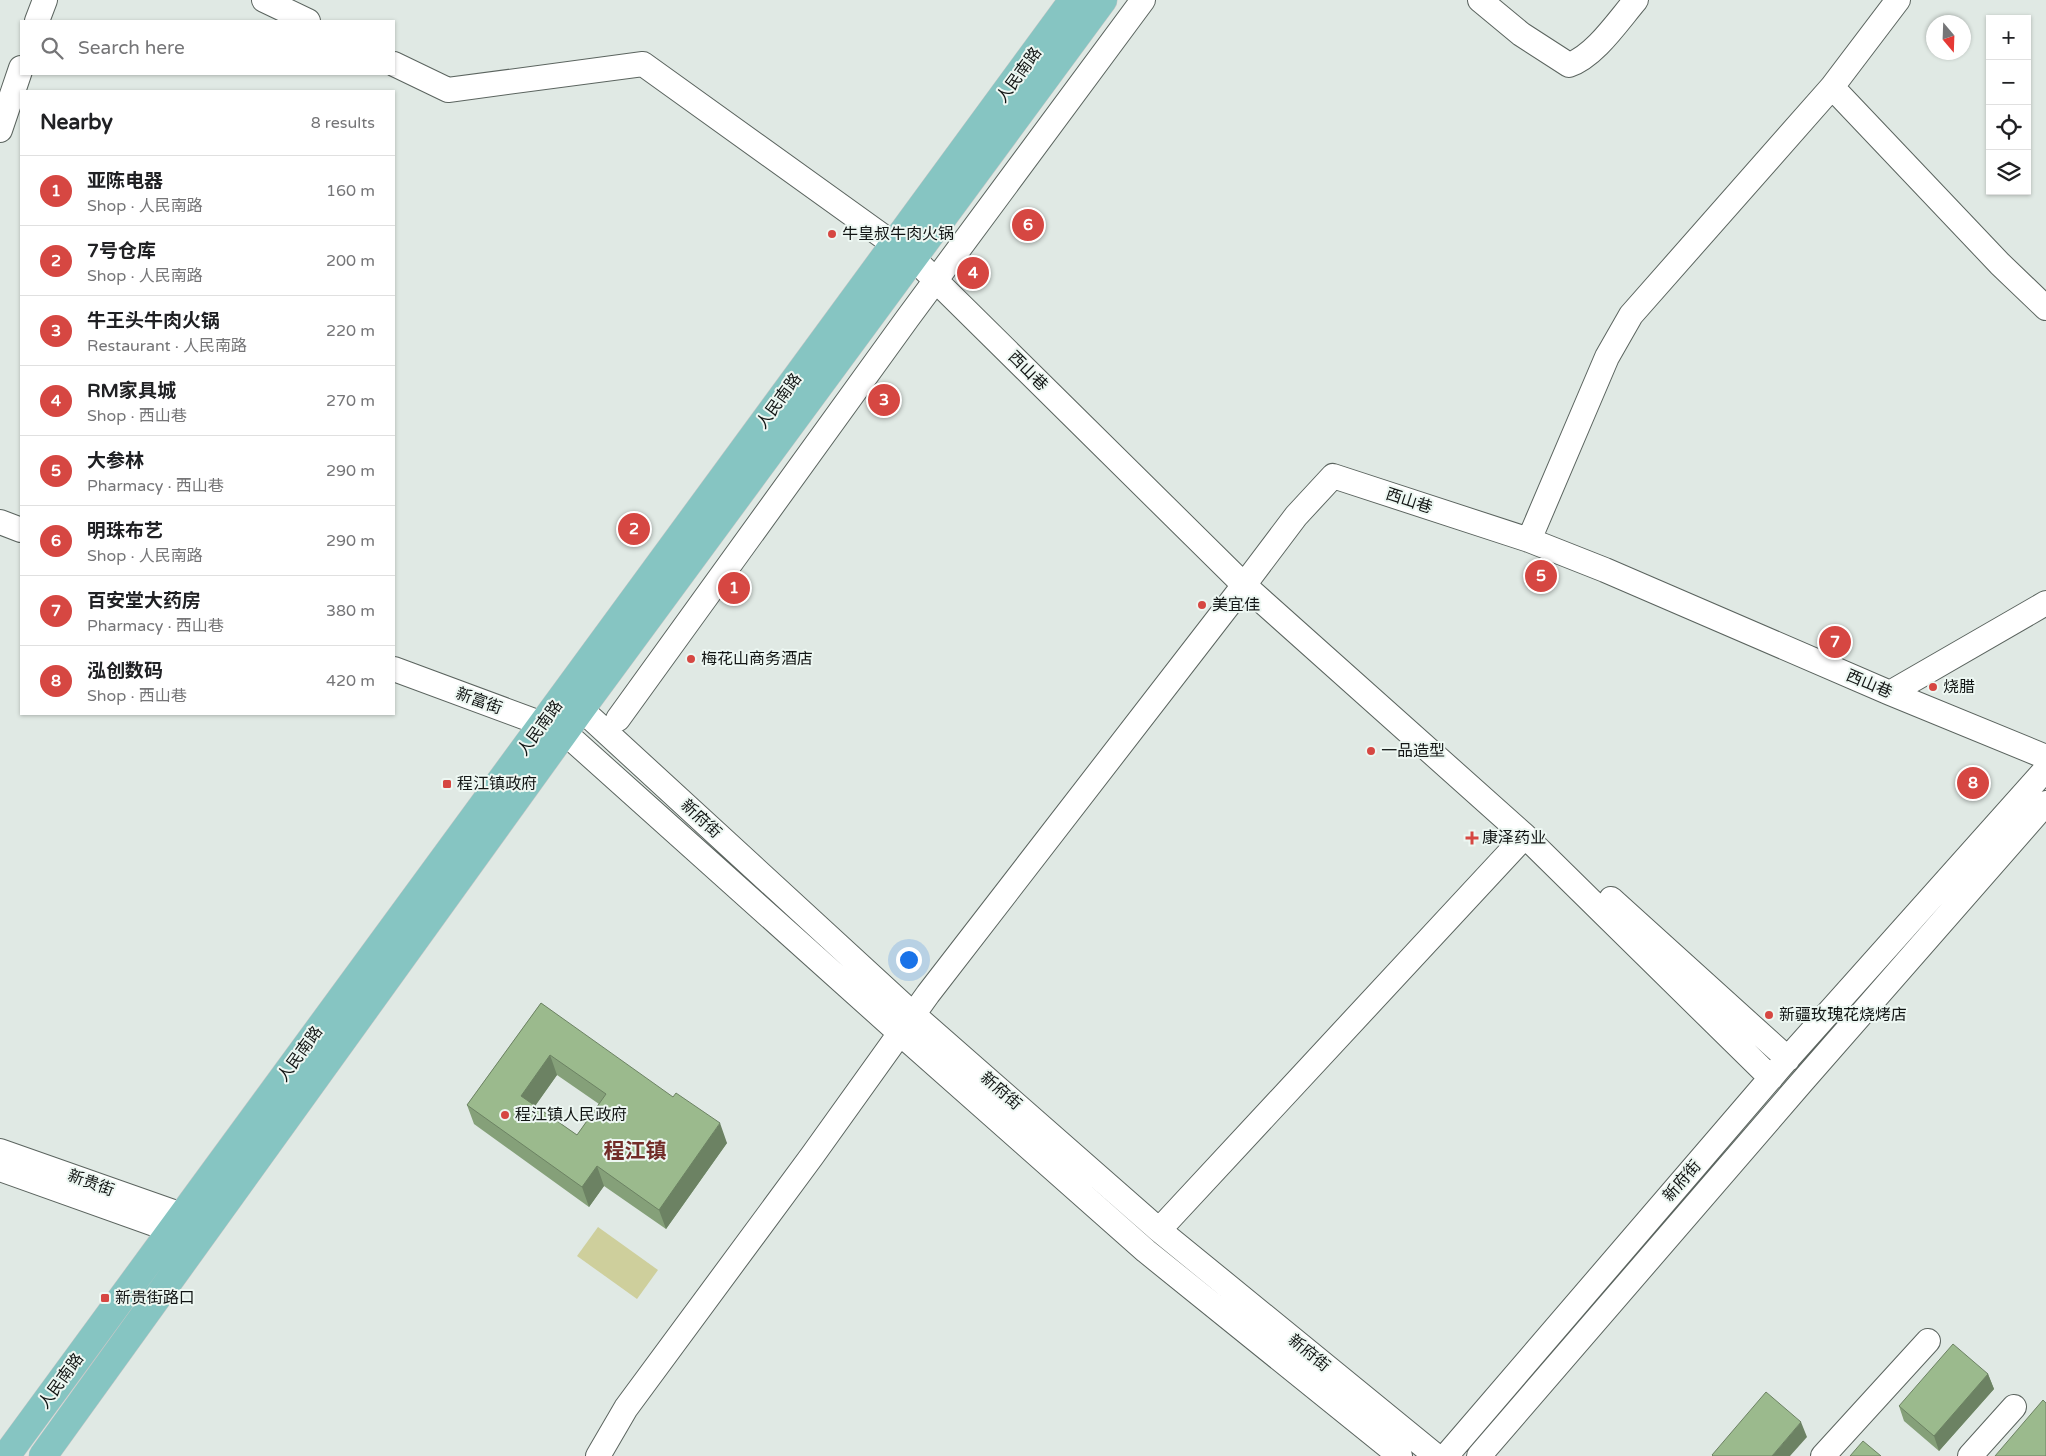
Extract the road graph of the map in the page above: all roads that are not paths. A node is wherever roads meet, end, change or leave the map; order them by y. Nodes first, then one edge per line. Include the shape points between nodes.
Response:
1 (45, 0) edge
2 (264, 0) edge
3 (1073, 0) edge
4 (1103, 0) edge
5 (1143, 0) edge
6 (1480, 0) edge
7 (1636, 0) edge
8 (1898, 0) edge
9 (37, 20) edge
10 (306, 20) edge
11 (395, 64) edge
12 (20, 71) edge
13 (1832, 87) junction
14 (0, 130) edge
15 (904, 251) junction
16 (2046, 308) edge
17 (0, 522) edge
18 (20, 530) edge
19 (1529, 540) junction
20 (1249, 579) junction
21 (2046, 603) edge
22 (395, 669) edge
23 (1890, 693) junction
24 (581, 709) junction
25 (618, 719) dead end
26 (553, 728) junction
27 (2046, 757) edge
28 (2046, 769) edge
29 (2046, 803) edge
30 (1525, 836) junction
31 (914, 1015) junction
32 (1780, 1067) junction
33 (0, 1151) edge
34 (0, 1169) edge
35 (177, 1223) junction
36 (1159, 1230) junction
37 (1928, 1341) dead end
38 (2014, 1406) dead end
39 (6, 1456) edge
40 (43, 1456) edge
41 (598, 1456) edge
42 (1400, 1456) edge
43 (1436, 1456) edge
44 (1446, 1456) edge
45 (1479, 1456) edge
46 (1824, 1456) edge
47 (1970, 1456) edge

1 - 9 street
2 - 10 street
3 - 15 main road, 人民南路
4 - 15 main road, 人民南路
5 - 25 street via 906,320
6 - 7 street via 1521,34 1569,65 1579,61 1599,42
8 - 13 street
11 - 15 street, 西山巷 via 448,90 643,64
12 - 14 street
13 - 16 street
13 - 19 street via 1631,315 1607,357
15 - 20 street, 西山巷
15 - 24 main road, 人民南路
15 - 26 main road, 人民南路
17 - 18 street
19 - 20 street, 西山巷 via 1333,476 1296,516
19 - 23 street, 西山巷
20 - 30 street
20 - 31 street
20 - 32 street
21 - 23 street
22 - 26 street, 新富街
23 - 27 street, 西山巷
24 - 26 main road, 人民南路
24 - 31 street, 新府街
26 - 35 main road, 人民南路
26 - 40 main road, 人民南路
26 - 42 street, 新府街 via 1146,1251
28 - 32 street, 新府街
29 - 45 street, 新府街
30 - 32 street
30 - 36 street
31 - 36 street, 新府街
31 - 41 street via 626,1408
32 - 44 street, 新府街
33 - 35 street, 新贵街
34 - 35 street, 新贵街
35 - 39 main road, 人民南路
36 - 43 street, 新府街
37 - 46 street
38 - 47 street

